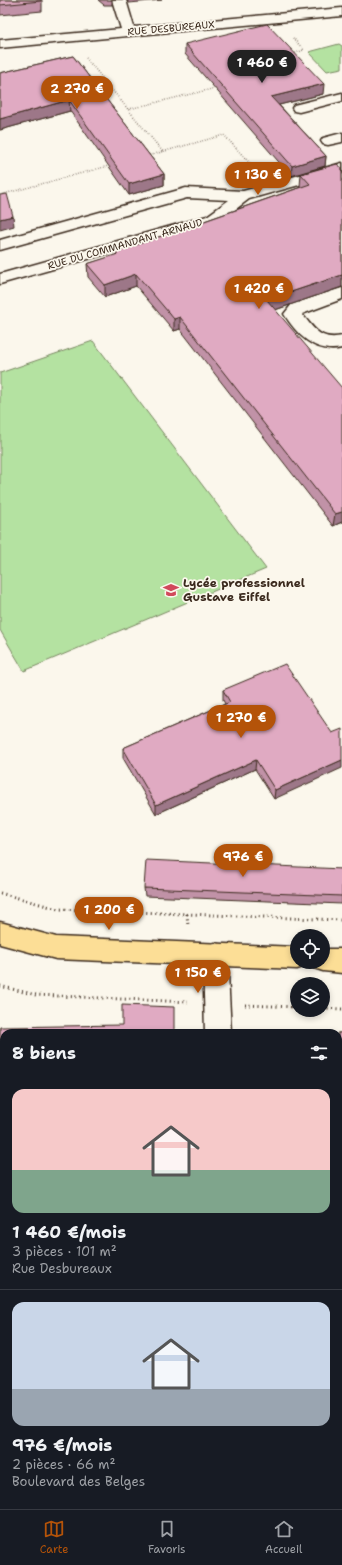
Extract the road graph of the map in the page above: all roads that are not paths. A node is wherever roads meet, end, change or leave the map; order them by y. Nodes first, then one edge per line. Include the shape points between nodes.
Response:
1 (119, 0) edge
2 (342, 12) edge
3 (129, 32) junction
4 (0, 44) edge
5 (342, 97) edge
6 (299, 108) dead end
7 (342, 168) edge
8 (244, 196) junction
9 (0, 245) edge
10 (0, 279) edge
11 (342, 293) edge
12 (342, 342) edge
13 (0, 933) edge
14 (215, 954) junction
15 (290, 958) edge
16 (330, 960) edge
17 (342, 961) edge
18 (218, 1029) edge

1 - 3 street
2 - 3 street, RUE DESBUREAUX
3 - 4 street, RUE DESBUREAUX
5 - 6 street
7 - 8 street, RUE DU COMMANDANT ARNAUD
8 - 9 street, RUE DU COMMANDANT ARNAUD via 186,193
8 - 10 street, RUE DU COMMANDANT ARNAUD via 213,219
11 - 12 street via 298,308 292,314 319,342 331,346
13 - 14 main road via 56,948
14 - 15 main road
14 - 18 street
16 - 17 main road

